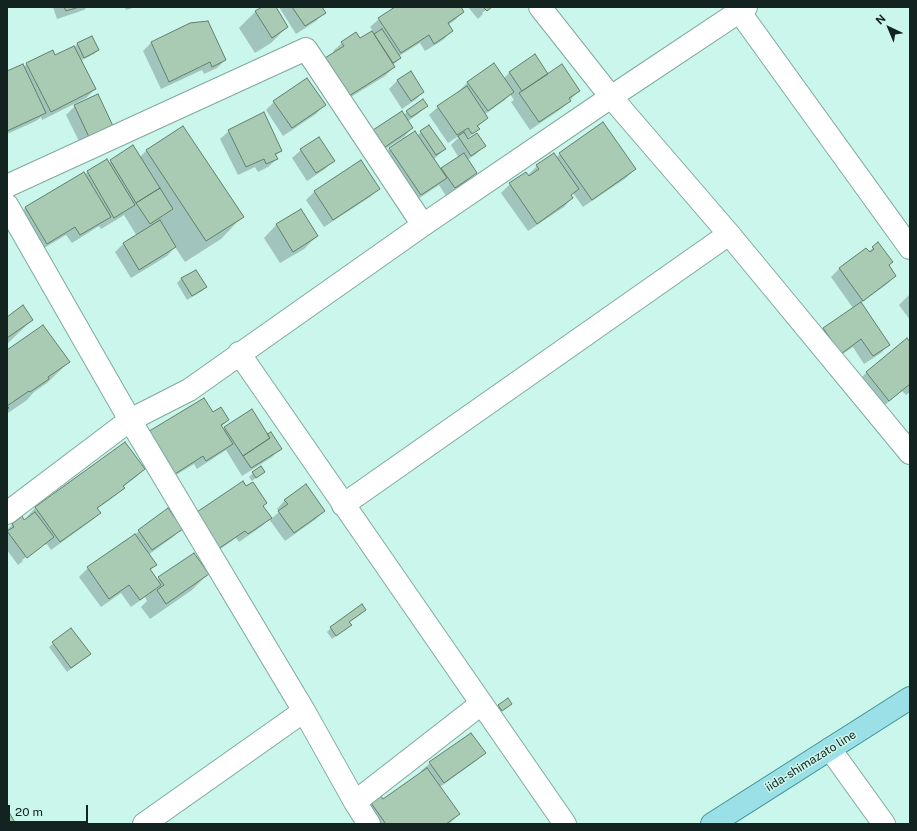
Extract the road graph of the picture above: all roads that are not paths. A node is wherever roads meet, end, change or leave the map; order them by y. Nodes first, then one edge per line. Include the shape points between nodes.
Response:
1 (540, 7) edge
2 (741, 9) edge
3 (611, 97) junction
4 (7, 186) edge
5 (7, 205) edge
6 (423, 225) junction
7 (729, 234) junction
8 (910, 248) edge
9 (239, 353) junction
10 (130, 420) junction
11 (908, 446) edge
12 (343, 504) junction
13 (7, 513) edge
14 (910, 698) edge
15 (481, 704) junction
16 (304, 711) junction
17 (830, 749) junction
18 (355, 802) junction
19 (144, 824) edge
20 (369, 824) edge
21 (565, 824) edge
22 (712, 824) edge
23 (884, 824) edge

1 - 3 street
2 - 3 street
2 - 8 street
3 - 6 street
3 - 7 street
4 - 6 street via 306,49
5 - 10 street
6 - 9 street
7 - 11 street
7 - 12 street
9 - 10 street via 188,390
9 - 12 street
10 - 13 street
10 - 16 street
12 - 15 street
14 - 17 main road, iida-shimazato line
15 - 18 street
15 - 21 street
16 - 18 street
16 - 19 street
17 - 22 main road, iida-shimazato line
17 - 23 street
18 - 20 street

